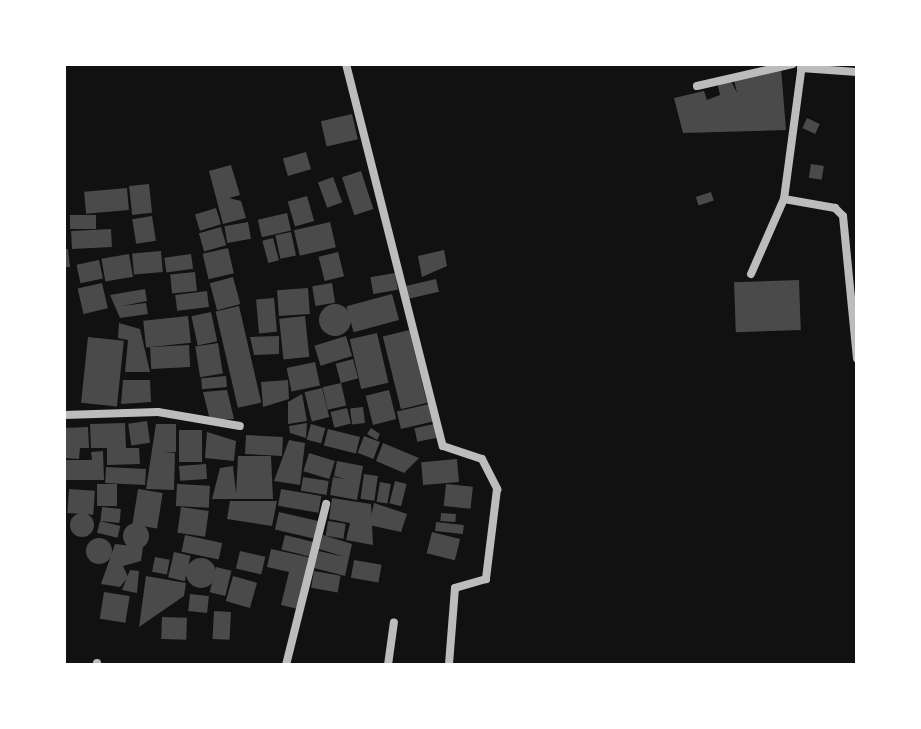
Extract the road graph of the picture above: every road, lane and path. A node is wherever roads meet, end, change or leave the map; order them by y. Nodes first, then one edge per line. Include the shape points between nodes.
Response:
1 (346, 64) edge
2 (799, 65) edge
3 (857, 72) edge
4 (697, 86) dead end
5 (784, 199) junction
6 (751, 274) dead end
7 (857, 358) edge
8 (64, 415) edge
9 (240, 426) dead end
10 (326, 504) dead end
11 (394, 622) dead end
12 (286, 665) edge
13 (388, 665) edge
14 (449, 665) edge

1 - 14 street via 443,446 482,459 497,489 486,579 455,588
2 - 3 street
2 - 4 street
2 - 5 street
5 - 6 street
5 - 7 street via 835,208 843,216
8 - 9 street via 149,411
10 - 12 street
11 - 13 street

